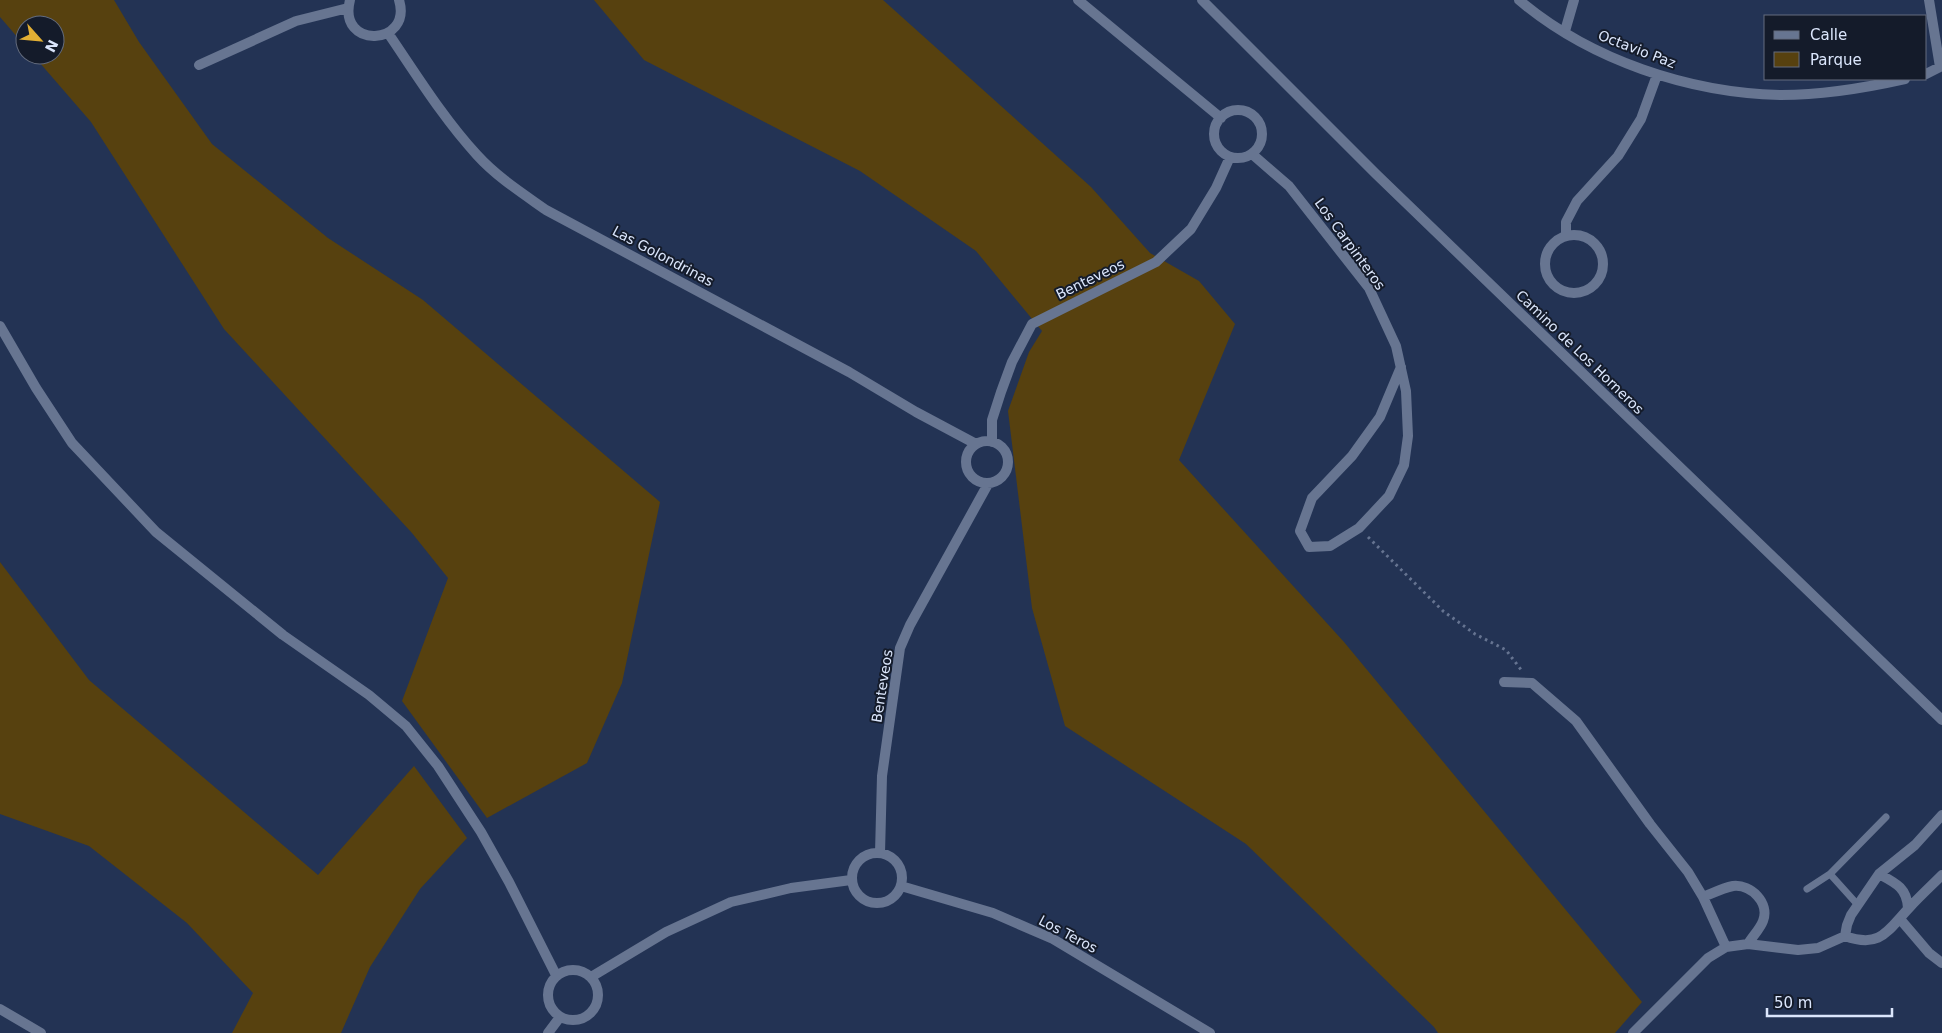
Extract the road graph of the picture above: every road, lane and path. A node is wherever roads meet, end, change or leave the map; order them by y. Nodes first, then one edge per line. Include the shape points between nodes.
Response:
1 (399, 0) edge
2 (1078, 0) edge
3 (1202, 0) edge
4 (1519, 0) edge
5 (1574, 0) edge
6 (1930, 0) edge
7 (349, 4) edge
8 (1565, 31) junction
9 (388, 33) junction
10 (199, 65) dead end
11 (1941, 67) edge
12 (1927, 74) edge
13 (1657, 75) junction
14 (1900, 80) edge
15 (1221, 118) junction
16 (1252, 154) junction
17 (1230, 157) junction
18 (1566, 235) junction
19 (0, 326) edge
20 (1401, 367) junction
21 (992, 442) junction
22 (976, 444) junction
23 (988, 484) junction
24 (1359, 528) junction
25 (1504, 682) dead end
26 (1532, 684) junction
27 (1942, 720) edge
28 (1942, 815) edge
29 (1886, 817) dead end
30 (880, 853) junction
31 (1830, 874) junction
32 (1880, 874) junction
33 (1942, 875) edge
34 (851, 880) junction
35 (901, 886) junction
36 (1808, 889) dead end
37 (1703, 897) junction
38 (1857, 904) junction
39 (1908, 908) junction
40 (1900, 919) junction
41 (1845, 936) junction
42 (1748, 944) junction
43 (1726, 947) junction
44 (1942, 963) edge
45 (556, 975) junction
46 (592, 977) junction
47 (0, 1009) edge
48 (560, 1017) junction
49 (41, 1033) edge
50 (548, 1033) edge
51 (1210, 1033) edge
52 (1633, 1033) edge

1 - 9 street via 400,19
2 - 15 street
3 - 27 street, Camino de Los Horneros via 1376,174
4 - 8 street, Octavio Paz
5 - 8 street
6 - 11 street
7 - 9 street via 351,24 364,35 372,37
7 - 10 street via 296,21
8 - 13 street, Octavio Paz via 1598,51
9 - 22 street, Las Golondrinas via 452,125 478,156 505,181 546,210 850,372
11 - 12 street
13 - 14 street, Octavio Paz via 1728,91 1782,95 1855,90
13 - 18 street via 1640,119 1618,156 1577,201 1566,222
15 - 16 street via 1235,110 1250,113 1256,118 1262,141
15 - 17 street via 1216,124 1215,140 1223,153
16 - 17 street
16 - 20 street, Los Carpinteros via 1289,186 1369,288 1396,346
17 - 21 street, Benteveos via 1191,229 1156,262 1032,324 1000,392 992,420
18 - 18 street via 1550,246 1544,265 1551,283 1558,289 1577,293 1594,285 1600,277 1602,258 1593,242 1576,234
19 - 45 street via 72,443 156,532 283,635 369,695 406,726 438,766 481,832
20 - 24 street, Los Carpinteros via 1406,391 1408,436 1404,465 1389,496
20 - 24 street, Los Carpinteros via 1380,417 1352,456 1312,498 1300,531 1310,547 1330,546
21 - 22 street
21 - 23 street, Benteveos via 1004,449 1009,461 1005,474
22 - 23 street via 967,454 966,469 974,480
23 - 30 street, Benteveos via 900,648 882,776
24 - 26 path via 1443,611 1475,634 1506,650
25 - 26 street
26 - 37 street via 1576,721
28 - 32 street via 1915,845
29 - 31 lane
30 - 34 street via 863,857 856,863
30 - 35 street via 898,864
31 - 36 lane
31 - 38 lane
32 - 38 street
32 - 39 street via 1904,891
33 - 39 street
34 - 35 street via 857,894 870,903 892,899
34 - 46 street via 791,888 731,902 666,932
35 - 51 street, Los Teros via 993,913 1053,939
37 - 42 street via 1732,886 1750,889 1757,895 1762,903 1763,921
37 - 43 street
38 - 41 street via 1846,925
39 - 40 street
40 - 41 street via 1879,938 1858,941
40 - 44 street
41 - 42 street via 1812,949
42 - 43 street
43 - 52 street via 1708,958
45 - 46 street via 570,969
45 - 48 street via 547,998
46 - 48 street via 598,992 595,1007 584,1018
47 - 49 street
48 - 50 street

